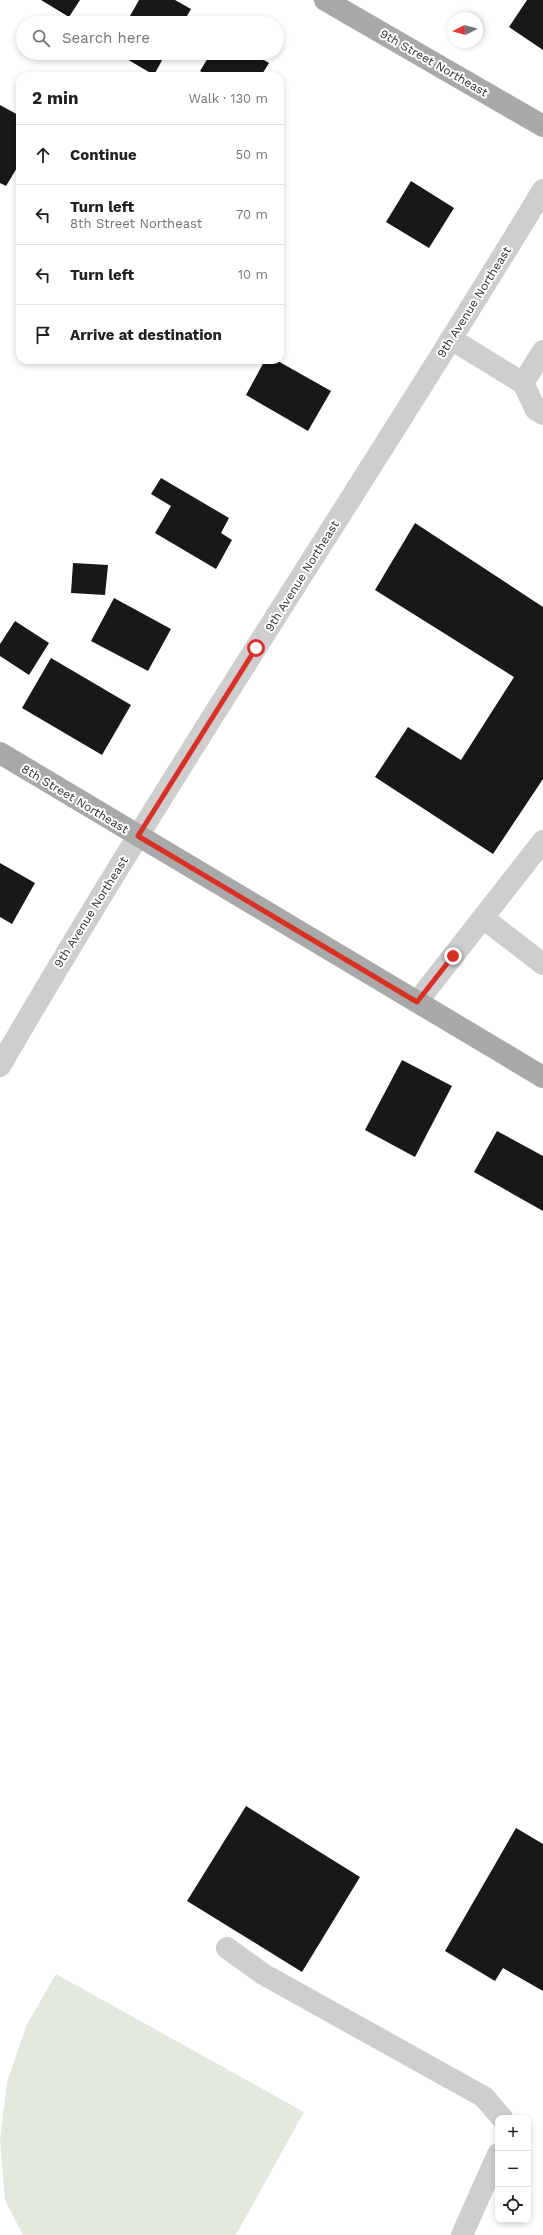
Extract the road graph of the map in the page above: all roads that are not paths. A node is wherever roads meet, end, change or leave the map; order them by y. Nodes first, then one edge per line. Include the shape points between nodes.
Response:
1 (325, 0) edge
2 (543, 126) edge
3 (543, 190) edge
4 (451, 339) junction
5 (543, 352) edge
6 (524, 383) junction
7 (543, 414) edge
8 (0, 753) edge
9 (138, 836) junction
10 (543, 841) edge
11 (484, 918) junction
12 (543, 964) edge
13 (417, 1002) junction
14 (0, 1066) edge
15 (543, 1077) edge
16 (227, 1948) dead end
17 (499, 2115) edge
18 (495, 2161) edge
19 (462, 2235) edge

1 - 2 main road, 9th Street Northeast
3 - 4 street, 9th Avenue Northeast
4 - 6 street
4 - 9 street, 9th Avenue Northeast
5 - 6 street
6 - 7 street via 536,410
8 - 9 main road, 8th Street Northeast
9 - 13 main road, 8th Street Northeast
9 - 14 street, 9th Avenue Northeast
10 - 11 street
11 - 12 street
11 - 13 street
13 - 15 main road, 8th Street Northeast
16 - 17 street via 263,1974 484,2097
18 - 19 street

